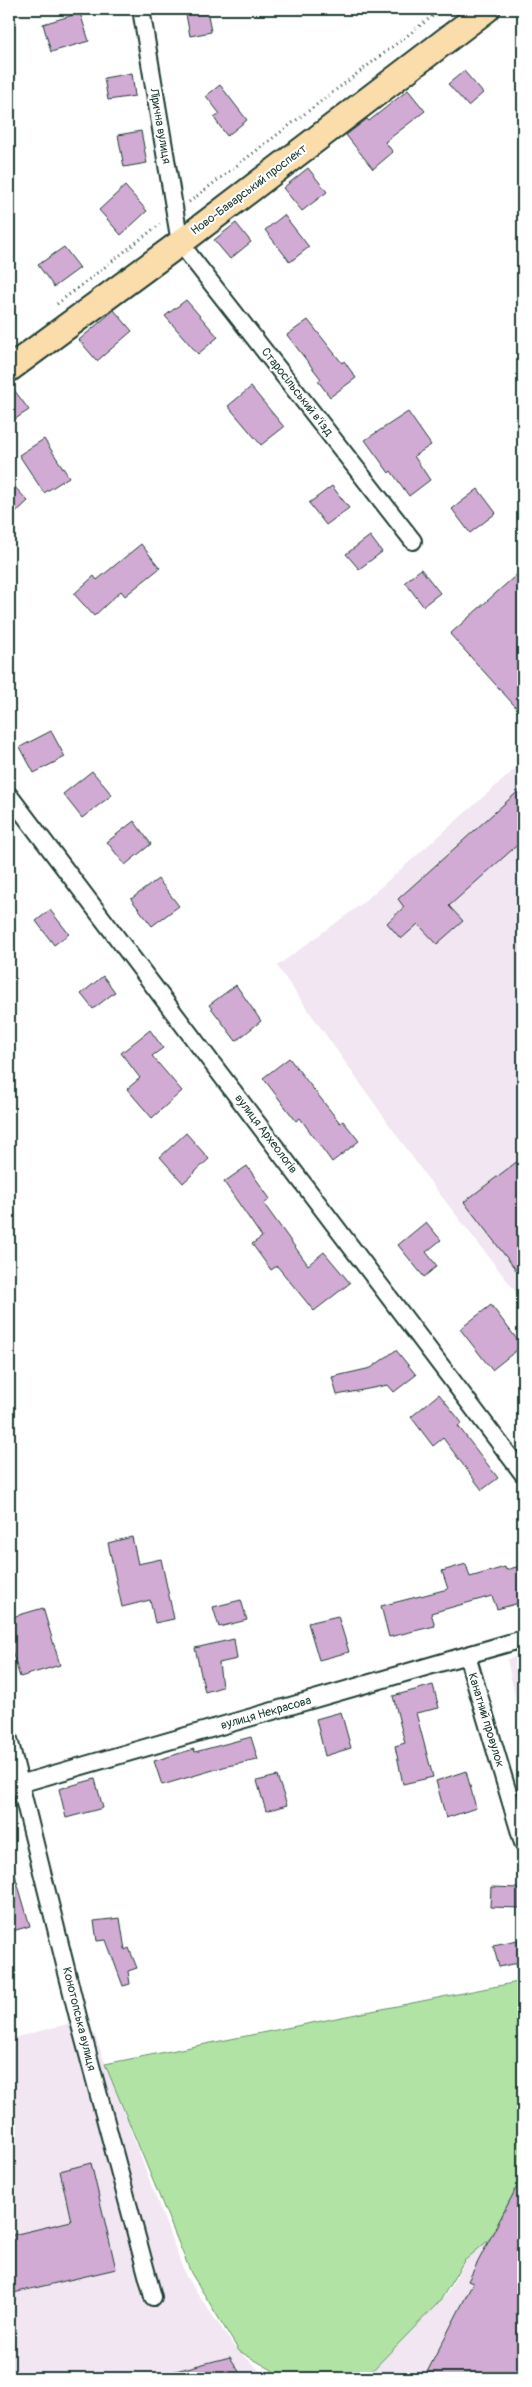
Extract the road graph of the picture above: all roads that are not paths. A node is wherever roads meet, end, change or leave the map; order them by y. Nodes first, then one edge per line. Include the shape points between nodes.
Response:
1 (141, 9) edge
2 (487, 9) edge
3 (180, 243) junction
4 (9, 369) edge
5 (413, 541) dead end
6 (9, 795) edge
7 (523, 1474) edge
8 (523, 1639) edge
9 (467, 1655) junction
10 (9, 1739) edge
11 (15, 1786) edge
12 (523, 1843) edge
13 (153, 2297) dead end

1 - 3 street, Лірична вулиця
2 - 3 main road, Ново-Баварський проспект
3 - 4 main road, Ново-Баварський проспект
3 - 5 street, Старосільський в'їзд
6 - 7 street, вулиця Археологів
8 - 9 street, вулиця Некрасова
9 - 11 street, вулиця Некрасова
9 - 12 street, Канатний провулок
10 - 11 street, Конотопська вулиця
11 - 13 street, Конотопська вулиця

